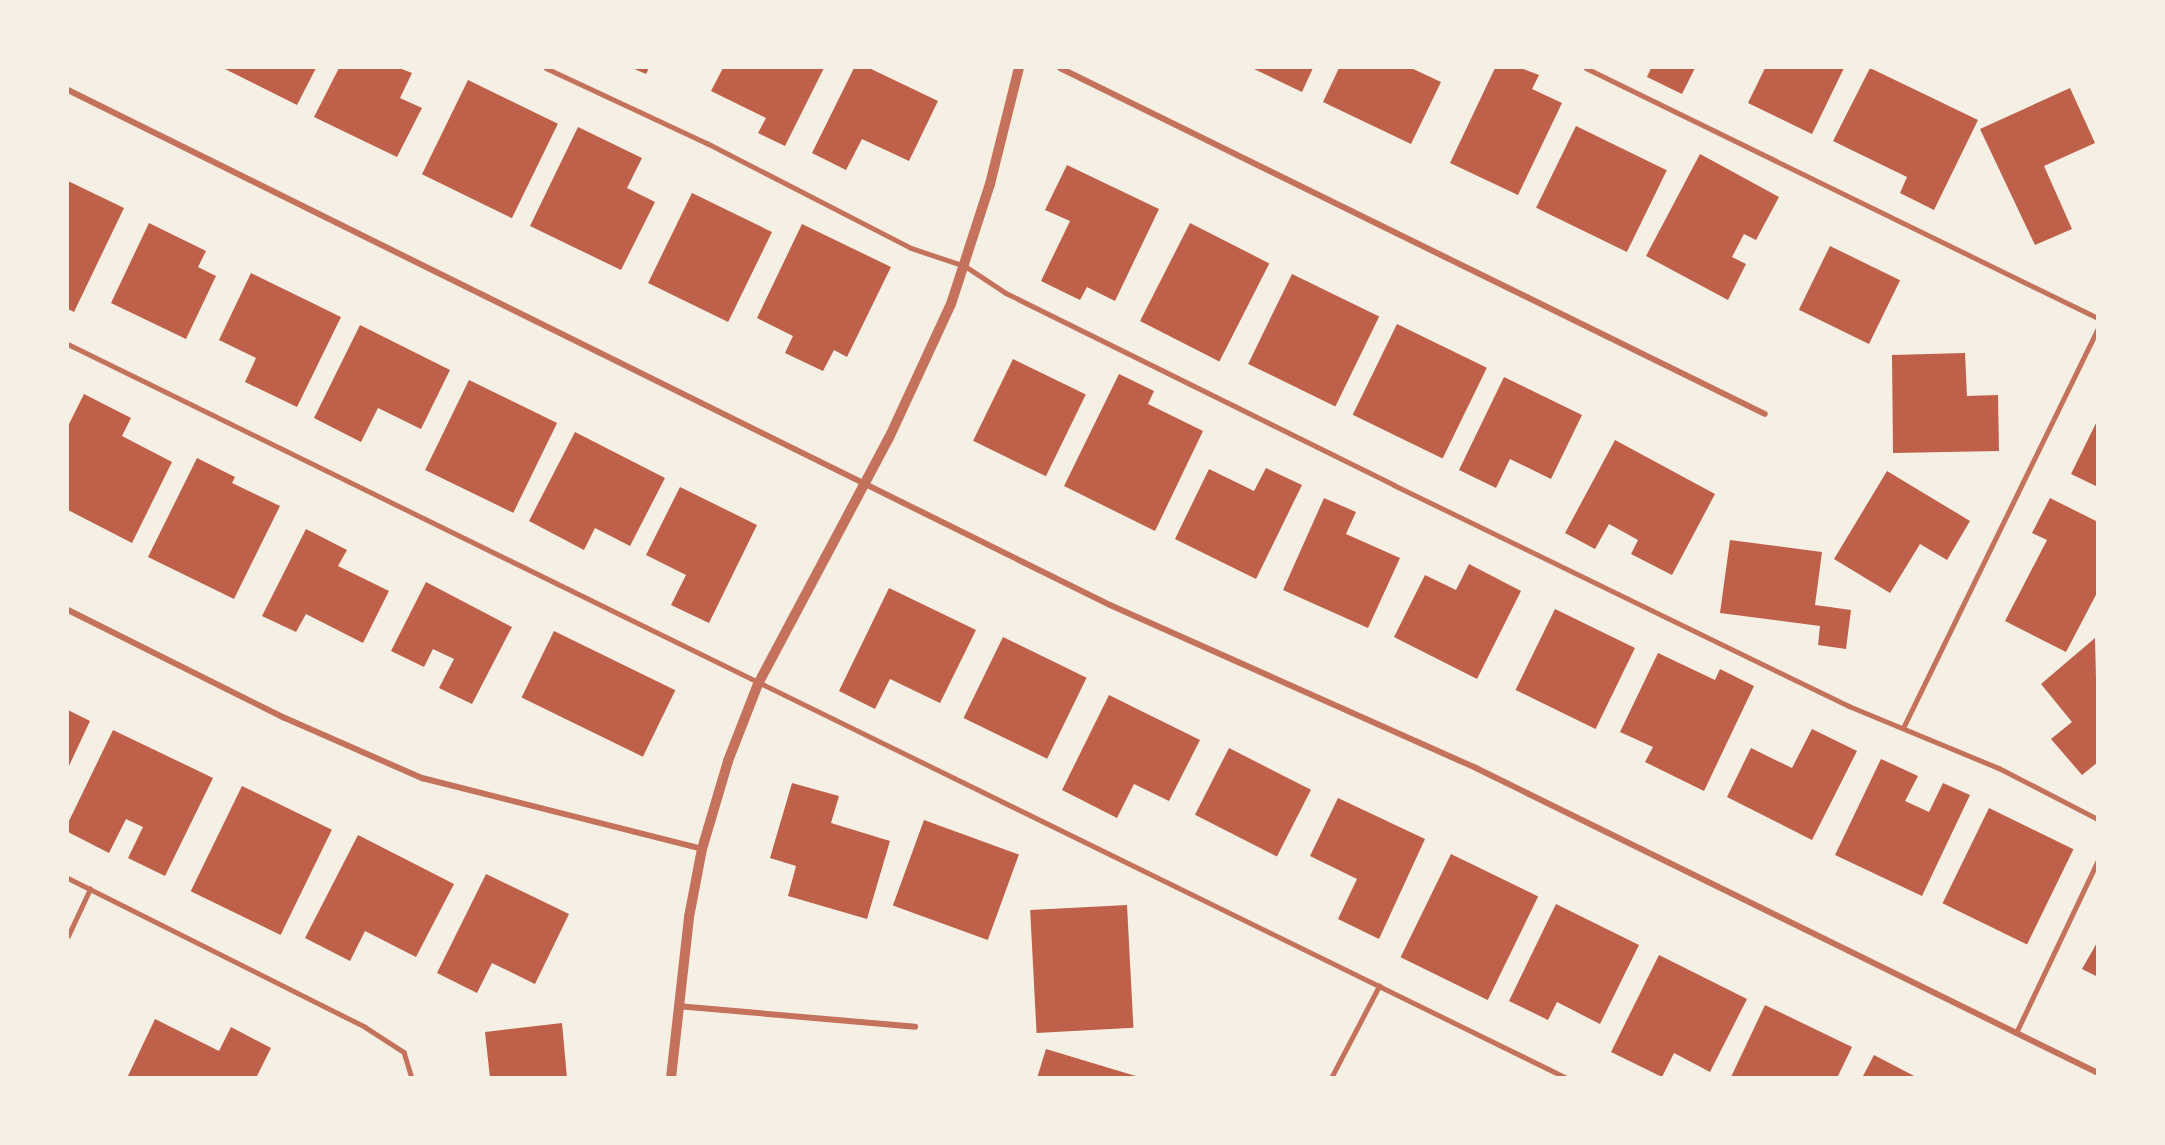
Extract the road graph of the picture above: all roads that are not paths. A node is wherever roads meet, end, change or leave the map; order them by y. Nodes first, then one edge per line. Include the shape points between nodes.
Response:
1 (546, 68) edge
2 (1019, 68) edge
3 (1060, 68) edge
4 (1586, 68) edge
5 (68, 90) edge
6 (965, 266) junction
7 (2097, 318) edge
8 (2097, 328) edge
9 (68, 344) edge
10 (1765, 414) dead end
11 (863, 484) junction
12 (68, 610) edge
13 (758, 684) junction
14 (1904, 726) junction
15 (2097, 819) edge
16 (702, 849) junction
17 (2097, 860) edge
18 (68, 878) edge
19 (90, 889) junction
20 (68, 936) edge
21 (1379, 986) junction
22 (677, 1006) junction
23 (915, 1027) dead end
24 (2016, 1033) junction
25 (2097, 1073) edge
26 (412, 1077) edge
27 (671, 1077) edge
28 (1331, 1077) edge
29 (1567, 1077) edge

1 - 6 lane via 707,143 911,248
2 - 6 street
3 - 10 street
4 - 7 lane
5 - 11 street
6 - 11 street via 933,348
6 - 14 lane via 1006,293 1383,480 1849,706
8 - 14 lane
9 - 13 lane
11 - 13 street
11 - 24 street via 1110,605 1476,768
12 - 16 street via 285,718 422,778
13 - 16 street via 728,761
13 - 21 lane
14 - 15 lane via 2000,768
16 - 22 street
17 - 24 lane
18 - 19 lane
19 - 20 lane
19 - 26 lane via 365,1027 404,1052
21 - 28 lane
21 - 29 lane
22 - 23 street
22 - 27 street
24 - 25 street

